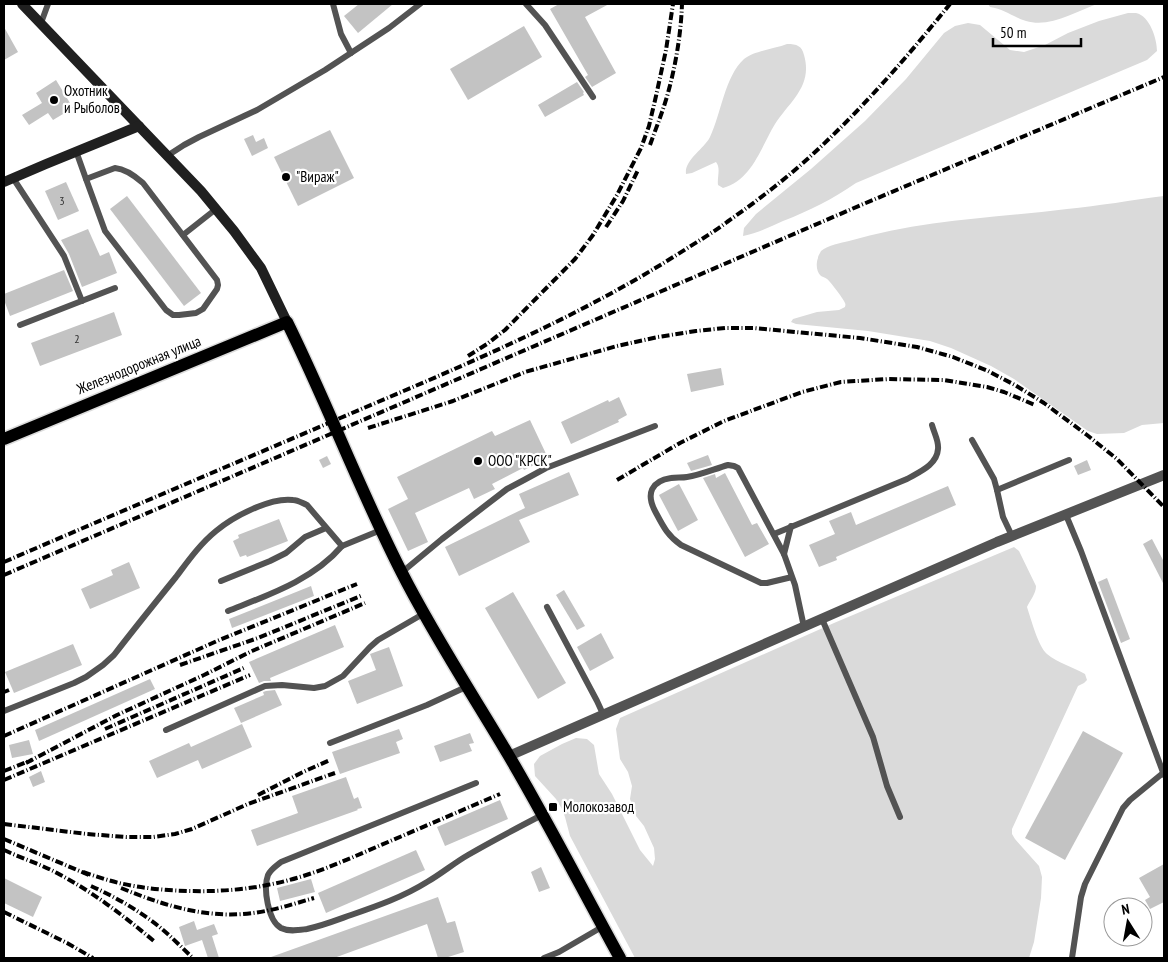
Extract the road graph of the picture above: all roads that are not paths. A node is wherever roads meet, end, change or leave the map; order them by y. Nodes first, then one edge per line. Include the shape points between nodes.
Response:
1 (22, 4) edge
2 (48, 4) edge
3 (333, 4) edge
4 (526, 4) edge
5 (415, 5) edge
6 (40, 23) junction
7 (351, 53) junction
8 (593, 97) dead end
9 (139, 126) junction
10 (76, 151) junction
11 (167, 156) junction
12 (86, 179) junction
13 (8, 180) edge
14 (216, 209) junction
15 (183, 235) junction
16 (115, 288) dead end
17 (82, 301) junction
18 (287, 322) junction
19 (20, 325) dead end
20 (932, 425) dead end
21 (655, 426) dead end
22 (4, 439) edge
23 (972, 440) dead end
24 (1069, 460) dead end
25 (1164, 475) edge
26 (997, 490) junction
27 (1066, 515) junction
28 (791, 526) junction
29 (326, 528) junction
30 (381, 530) junction
31 (774, 534) junction
32 (1012, 536) junction
33 (342, 546) junction
34 (784, 554) junction
35 (401, 573) junction
36 (792, 576) junction
37 (221, 580) dead end
38 (547, 607) dead end
39 (228, 611) dead end
40 (423, 614) junction
41 (822, 619) junction
42 (804, 627) junction
43 (466, 687) junction
44 (4, 711) edge
45 (603, 714) junction
46 (166, 730) dead end
47 (330, 743) dead end
48 (509, 756) junction
49 (1164, 774) edge
50 (476, 783) dead end
51 (542, 815) junction
52 (900, 817) dead end
53 (602, 927) junction
54 (544, 958) edge
55 (620, 958) edge
56 (1072, 958) edge

1 - 6 main road
2 - 6 lane
3 - 7 lane via 340,34
4 - 8 lane via 545,26
5 - 7 lane via 389,28
6 - 9 main road
7 - 11 lane via 257,110 184,144
9 - 10 main road
9 - 11 main road
10 - 12 lane
10 - 13 main road
11 - 14 main road
12 - 15 lane via 115,168 123,169 143,183
12 - 15 lane via 106,231 173,315 196,313 203,309 218,285
13 - 17 lane via 64,256
14 - 15 lane
14 - 18 main road via 261,268
16 - 17 lane
17 - 19 lane
18 - 22 main road, Железнодорожная улица
18 - 30 main road
20 - 28 lane via 938,449 934,460 923,470
21 - 35 lane via 546,468 507,489
23 - 26 lane
24 - 26 lane
25 - 27 street
26 - 32 lane via 1003,517
27 - 32 street
27 - 49 lane
28 - 31 lane
28 - 34 lane
29 - 33 lane
29 - 37 lane via 305,537 270,561
29 - 44 lane via 300,501 276,501 238,516 203,542 103,666 74,683
30 - 33 lane
30 - 35 main road
31 - 34 lane
31 - 36 lane via 734,466 665,480 658,483 650,494 652,507 666,531 681,544 761,582 775,582
32 - 41 street
33 - 39 lane via 333,557 306,576
34 - 36 lane
35 - 40 main road
36 - 42 lane
38 - 45 lane
40 - 43 main road
40 - 46 lane via 378,640 343,676 325,686 266,686
41 - 42 street
41 - 52 lane via 873,736 887,786
42 - 45 street
43 - 47 lane
43 - 48 main road
45 - 48 street
48 - 51 main road
49 - 56 lane via 1123,808 1085,884
50 - 51 lane via 281,862 269,873 266,886 273,919 281,928 288,930 308,928 385,903 411,892 469,854
51 - 53 main road
53 - 54 lane
53 - 55 main road

